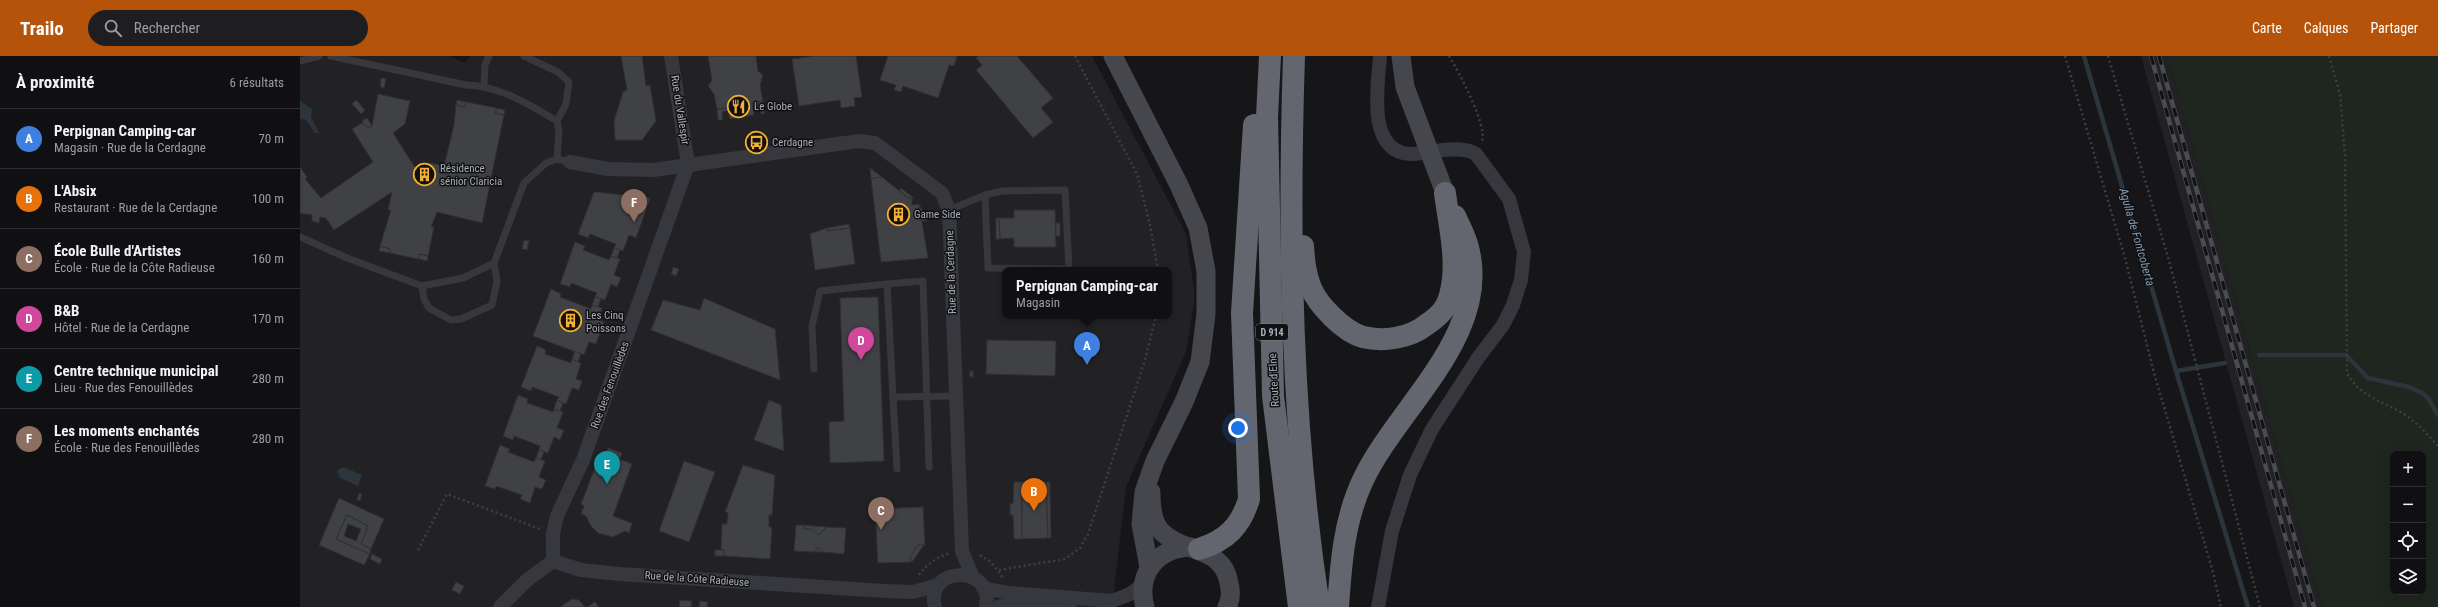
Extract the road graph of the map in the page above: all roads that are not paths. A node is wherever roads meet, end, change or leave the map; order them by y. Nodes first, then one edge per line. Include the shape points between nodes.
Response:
1 (319, 56) edge
2 (331, 56) edge
3 (488, 56) edge
4 (524, 56) edge
5 (671, 56) edge
6 (1113, 56) edge
7 (1261, 56) edge
8 (1270, 56) edge
9 (1294, 56) edge
10 (1304, 56) edge
11 (1380, 56) edge
12 (1401, 56) edge
13 (300, 61) edge
14 (484, 86) junction
15 (557, 121) junction
16 (1429, 152) junction
17 (564, 161) junction
18 (688, 164) junction
19 (1445, 193) junction
20 (985, 195) junction
21 (949, 210) junction
22 (300, 237) edge
23 (494, 263) junction
24 (1069, 267) edge
25 (1002, 268) edge
26 (887, 284) junction
27 (422, 286) junction
28 (814, 369) dead end
29 (926, 396) junction
30 (956, 396) junction
31 (893, 397) junction
32 (1155, 461) junction
33 (929, 467) dead end
34 (897, 469) dead end
35 (1195, 548) junction
36 (962, 551) junction
37 (552, 561) junction
38 (1146, 575) junction
39 (950, 576) junction
40 (973, 578) junction
41 (938, 585) junction
42 (983, 588) junction
43 (913, 592) junction
44 (500, 607) edge
45 (931, 607) edge
46 (934, 607) edge
47 (986, 607) edge
48 (998, 607) edge
49 (1070, 607) edge
50 (1145, 607) edge
51 (1227, 607) edge
52 (1299, 607) edge
53 (1319, 607) edge
54 (1338, 607) edge
55 (1378, 607) edge

1 - 13 lane
2 - 14 lane via 466,85
3 - 14 lane
4 - 15 lane via 558,72 569,82 566,104
5 - 18 street, Rue du Vallespir
6 - 32 main road via 1179,185 1198,228 1206,271 1206,314 1200,362
7 - 35 highway via 1242,313 1249,499 1240,523 1230,534 1211,546
8 - 52 highway, Route d'Elne / D 914 via 1267,117 1273,396
9 - 53 highway, Route d'Elne / D 914 via 1291,272 1295,392 1312,563
10 - 19 highway via 1301,136 1305,269 1311,288 1324,309 1340,324 1362,336 1390,339 1419,331 1441,315 1450,295 1453,257
11 - 16 street via 1377,96 1381,133 1390,146 1400,152
12 - 16 main road via 1405,87
14 - 15 lane via 519,99
15 - 17 lane
16 - 19 main road
16 - 55 street via 1455,149 1472,151 1509,199 1524,252 1522,280 1503,325 1478,358 1432,429 1410,475 1392,531
17 - 18 street, Rue de la Cerdagne via 608,169 653,170
17 - 23 lane via 546,163 524,183
18 - 21 street, Rue de la Cerdagne via 859,141 875,143 942,193
18 - 37 street, Rue des Fenouillèdes via 583,460 557,516
19 - 54 highway via 1467,244 1472,278 1466,309 1450,350 1376,456 1363,480 1347,526
20 - 21 lane
20 - 24 lane via 1002,191 1065,190
20 - 25 lane via 988,268
21 - 30 street, Rue de la Cerdagne
22 - 27 lane
23 - 27 lane via 463,278
23 - 27 lane via 497,281 492,305 460,319 451,320 429,308 424,300
26 - 28 lane via 820,291 812,326
26 - 29 lane via 923,281
26 - 31 lane
29 - 30 lane
29 - 31 lane
29 - 33 lane
30 - 36 street, Rue de la Cerdagne
31 - 34 lane
32 - 35 main road via 1150,486 1152,510 1159,530 1173,541
32 - 38 main road via 1144,492 1141,524
35 - 38 main road via 1167,551
35 - 51 main road via 1212,555 1222,565 1231,591
36 - 39 street, Rue de la Cerdagne
36 - 40 street, Rue de la Cerdagne
37 - 43 street, Rue de la Côte Radieuse via 580,570 619,574
37 - 44 street via 527,580
38 - 42 street via 1130,594 1112,601 1008,593
38 - 50 main road
39 - 40 street via 958,574
39 - 41 street
40 - 42 street
41 - 43 street
41 - 46 street via 934,593
42 - 47 street
43 - 45 street
48 - 49 street via 1009,604

